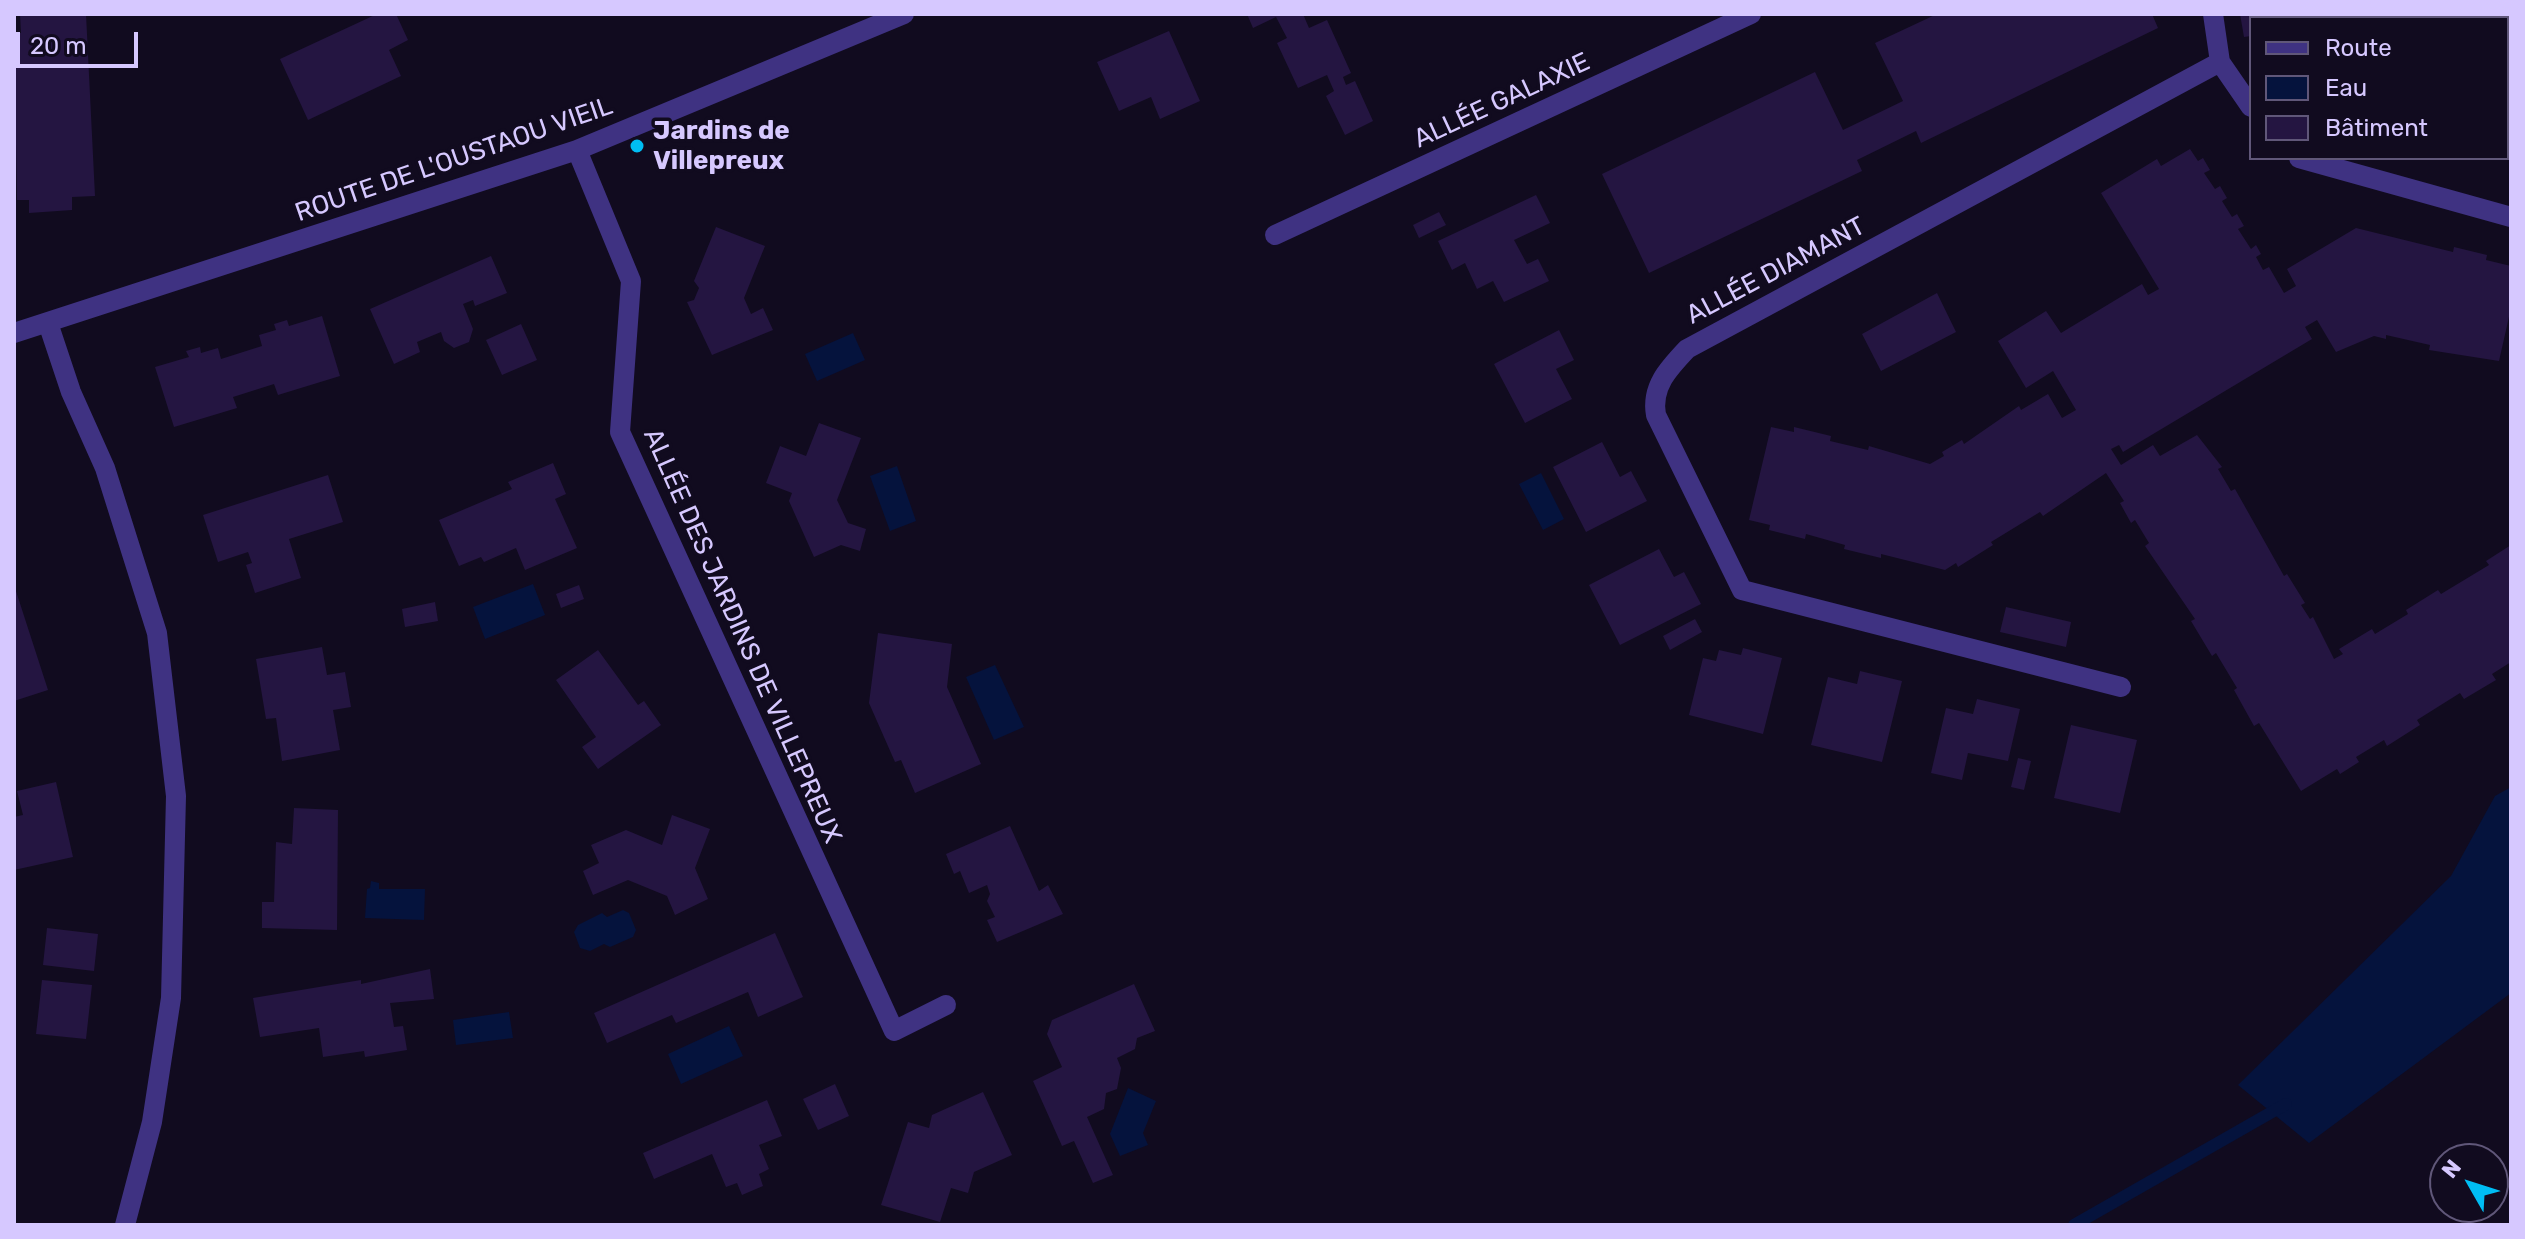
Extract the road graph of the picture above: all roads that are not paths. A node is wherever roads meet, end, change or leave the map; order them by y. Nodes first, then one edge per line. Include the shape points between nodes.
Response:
1 (904, 14) edge
2 (1751, 14) edge
3 (2213, 14) edge
4 (2220, 62) junction
5 (2249, 104) edge
6 (577, 150) junction
7 (2306, 160) edge
8 (2511, 217) edge
9 (1275, 235) dead end
10 (48, 323) junction
11 (14, 333) edge
12 (2121, 687) dead end
13 (946, 1005) dead end
14 (125, 1225) edge

1 - 6 street, ROUTE DE L'OUSTAOU VIEIL
2 - 9 street, ALLÉE GALAXIE
3 - 4 street
4 - 5 street
4 - 12 street, ALLÉE DIAMANT via 1687,349 1666,372 1653,398 1656,415 1742,590
6 - 10 street, ROUTE DE L'OUSTAOU VIEIL
6 - 13 street, ALLÉE DES JARDINS DE VILLEPREUX via 631,281 620,432 894,1031
7 - 8 street
10 - 11 street, ROUTE DE L'OUSTAOU VIEIL
10 - 14 street via 105,468 157,633 176,796 171,998 152,1122

